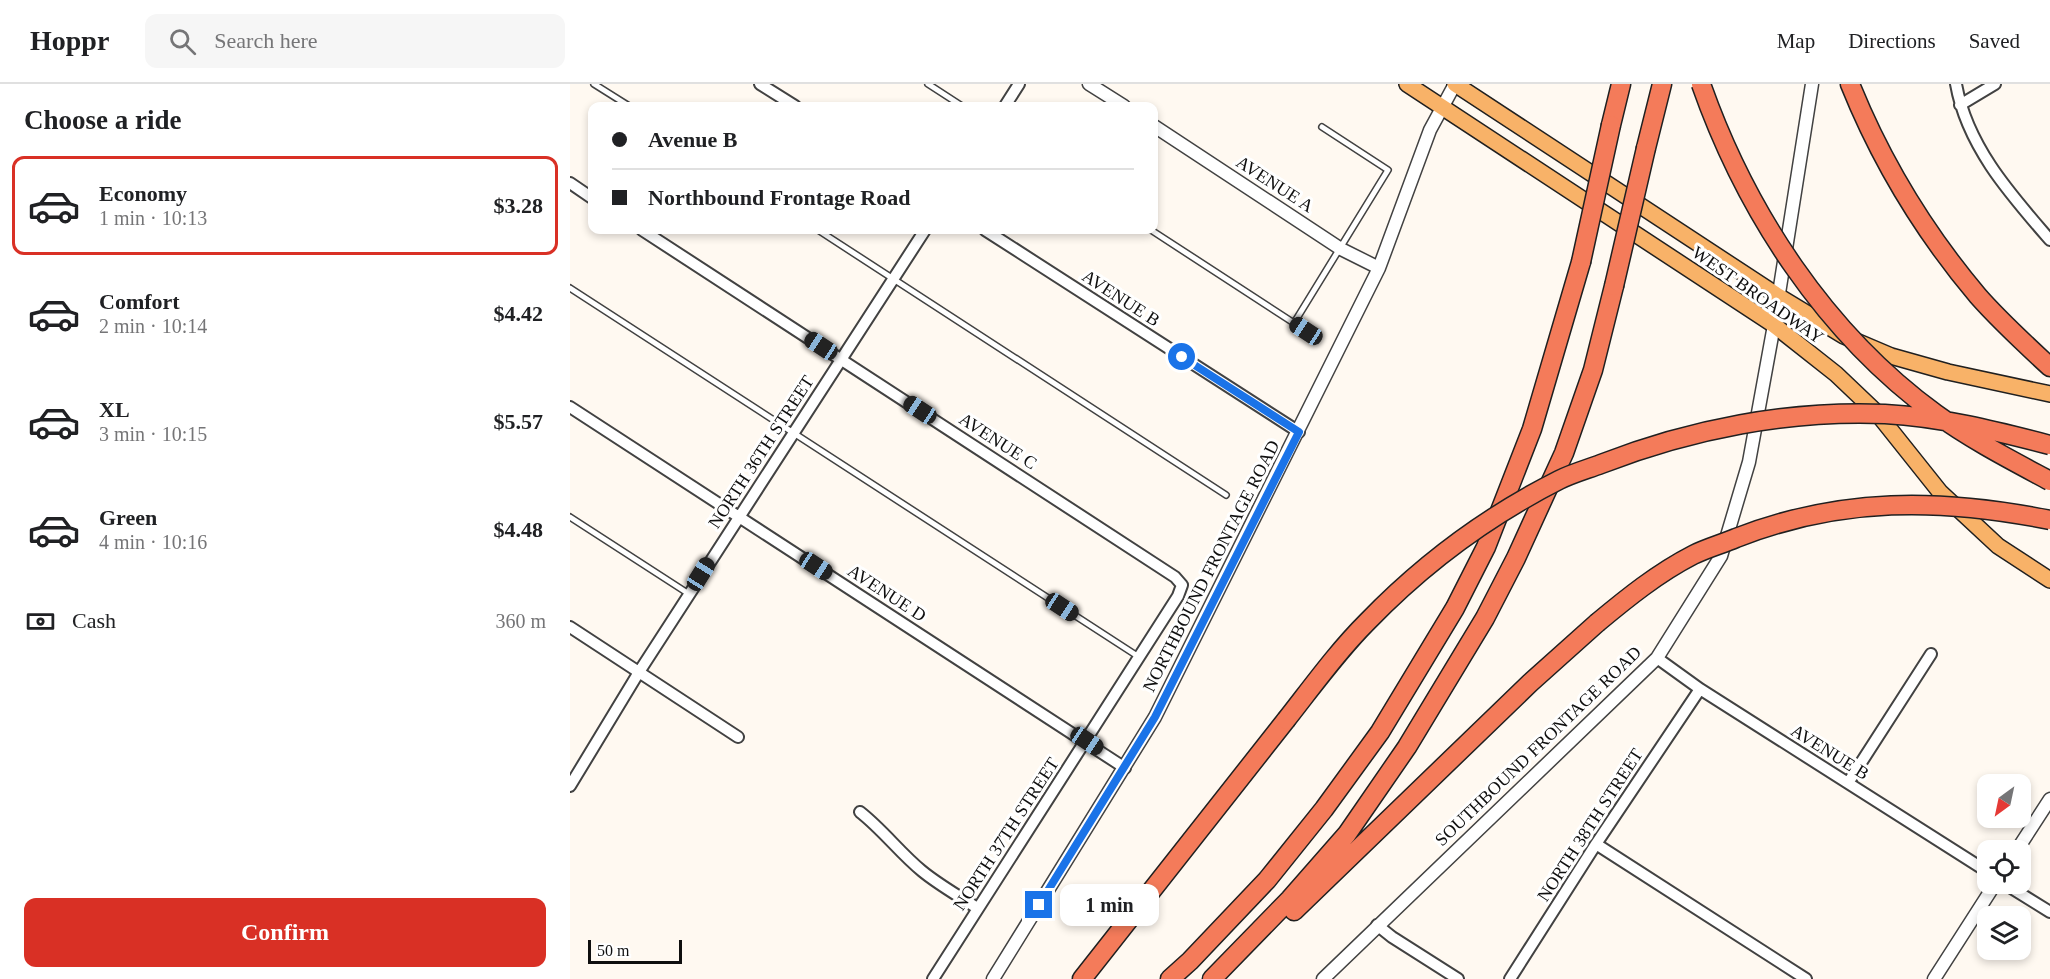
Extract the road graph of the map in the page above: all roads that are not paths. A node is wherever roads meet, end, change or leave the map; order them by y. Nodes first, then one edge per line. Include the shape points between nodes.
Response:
1 (594, 84) edge
2 (760, 84) edge
3 (928, 84) edge
4 (1019, 84) edge
5 (1089, 84) edge
6 (1407, 84) edge
7 (1455, 84) edge
8 (1621, 84) edge
9 (1662, 84) edge
10 (1701, 84) edge
11 (1812, 84) edge
12 (1850, 84) edge
13 (1956, 84) edge
14 (1995, 84) edge
15 (623, 102) edge
16 (789, 102) edge
17 (956, 102) edge
18 (1008, 102) edge
19 (1118, 102) edge
20 (1960, 105) junction
21 (1442, 107) junction
22 (1322, 127) dead end
23 (1158, 129) edge
24 (570, 183) edge
25 (588, 195) edge
26 (648, 234) edge
27 (824, 234) edge
28 (922, 234) edge
29 (991, 234) edge
30 (1157, 234) edge
31 (2050, 240) edge
32 (1341, 249) junction
33 (1379, 268) junction
34 (893, 278) junction
35 (570, 288) edge
36 (1778, 296) junction
37 (1294, 323) junction
38 (1774, 325) junction
39 (1317, 338) dead end
40 (841, 359) junction
41 (2050, 367) edge
42 (2050, 394) edge
43 (570, 407) edge
44 (793, 432) junction
45 (1299, 432) junction
46 (2050, 445) edge
47 (2050, 481) edge
48 (1226, 495) dead end
49 (739, 516) junction
50 (570, 517) edge
51 (2050, 520) edge
52 (2050, 580) edge
53 (1182, 585) joint
54 (689, 594) junction
55 (570, 627) edge
56 (1931, 654) dead end
57 (1139, 657) junction
58 (1657, 658) junction
59 (639, 672) junction
60 (1700, 689) junction
61 (738, 738) dead end
62 (1087, 741) junction
63 (1125, 768) junction
64 (1848, 783) junction
65 (570, 786) edge
66 (2050, 799) edge
67 (860, 812) dead end
68 (2023, 840) edge
69 (1596, 844) junction
70 (1977, 865) edge
71 (1989, 894) edge
72 (2022, 894) edge
73 (977, 908) junction
74 (2050, 912) edge
75 (1377, 925) junction
76 (1242, 949) junction
77 (933, 979) edge
78 (993, 979) edge
79 (1082, 979) edge
80 (1170, 979) edge
81 (1212, 979) edge
82 (1323, 979) edge
83 (1458, 979) edge
84 (1510, 979) edge
85 (1806, 979) edge
86 (1934, 979) edge

1 - 15 lane
2 - 16 street
3 - 17 lane
4 - 18 street
5 - 19 street
6 - 21 main road, WEST BROADWAY
7 - 21 street, NORTHBOUND FRONTAGE ROAD
7 - 36 main road, WEST BROADWAY
8 - 80 highway, bridge via 1581,262 1532,429 1486,547 1455,608 1380,732 1324,809 1267,880
9 - 76 highway, bridge via 1593,370 1564,453 1516,558 1485,618 1407,747 1347,834
10 - 47 highway, bridge via 1748,194 1810,289 1847,335 1892,379 1936,414 1991,450
11 - 36 street, SOUTHBOUND FRONTAGE ROAD
12 - 41 highway via 1883,156 1924,226 1979,297
13 - 20 street
14 - 20 street
20 - 31 street via 1984,155
21 - 33 street, NORTHBOUND FRONTAGE ROAD
21 - 38 main road, WEST BROADWAY
22 - 32 lane via 1388,170
23 - 32 street, AVENUE A
24 - 25 street
26 - 40 street, AVENUE C
27 - 34 lane
28 - 34 street, NORTH 36TH STREET
29 - 45 street, AVENUE B
30 - 37 lane
32 - 33 street, AVENUE A
32 - 37 lane
33 - 45 street, NORTHBOUND FRONTAGE ROAD
34 - 40 street, NORTH 36TH STREET
34 - 48 lane
35 - 44 lane
36 - 38 street, SOUTHBOUND FRONTAGE ROAD
36 - 42 main road, WEST BROADWAY via 1844,336 1891,356
37 - 39 lane
38 - 52 main road, WEST BROADWAY via 1836,374 1877,413 1940,492 1998,546
38 - 58 street, SOUTHBOUND FRONTAGE ROAD via 1749,462 1721,556
40 - 44 street, NORTH 36TH STREET
40 - 53 street, AVENUE C
43 - 49 street, AVENUE D
44 - 49 street, NORTH 36TH STREET
44 - 57 lane
45 - 63 street, NORTHBOUND FRONTAGE ROAD via 1155,717
46 - 79 highway, bridge via 1954,422 1887,414 1827,414 1739,424 1685,436 1561,479 1486,521 1424,569 1367,622
49 - 54 street, NORTH 36TH STREET
49 - 62 street, AVENUE D
50 - 54 lane
51 - 76 highway, bridge via 1980,508 1917,504 1843,508 1769,525 1694,554 1638,590 1597,623 1278,928
53 - 57 street, NORTH 37TH STREET
54 - 59 street, NORTH 36TH STREET
55 - 59 street
56 - 64 street
57 - 62 street, NORTH 37TH STREET
58 - 60 street, AVENUE B
58 - 75 street, SOUTHBOUND FRONTAGE ROAD
59 - 61 street
59 - 65 street, NORTH 36TH STREET
60 - 64 street, AVENUE B
60 - 69 street, NORTH 38TH STREET
62 - 63 street, AVENUE D
62 - 73 street, NORTH 37TH STREET
63 - 78 street, NORTHBOUND FRONTAGE ROAD
64 - 70 street, AVENUE B
66 - 68 street
67 - 73 street via 922,872
69 - 84 street, NORTH 38TH STREET
69 - 85 street
71 - 86 street
72 - 74 street
73 - 77 street, NORTH 37TH STREET
75 - 82 street, SOUTHBOUND FRONTAGE ROAD
75 - 83 street
76 - 81 highway

